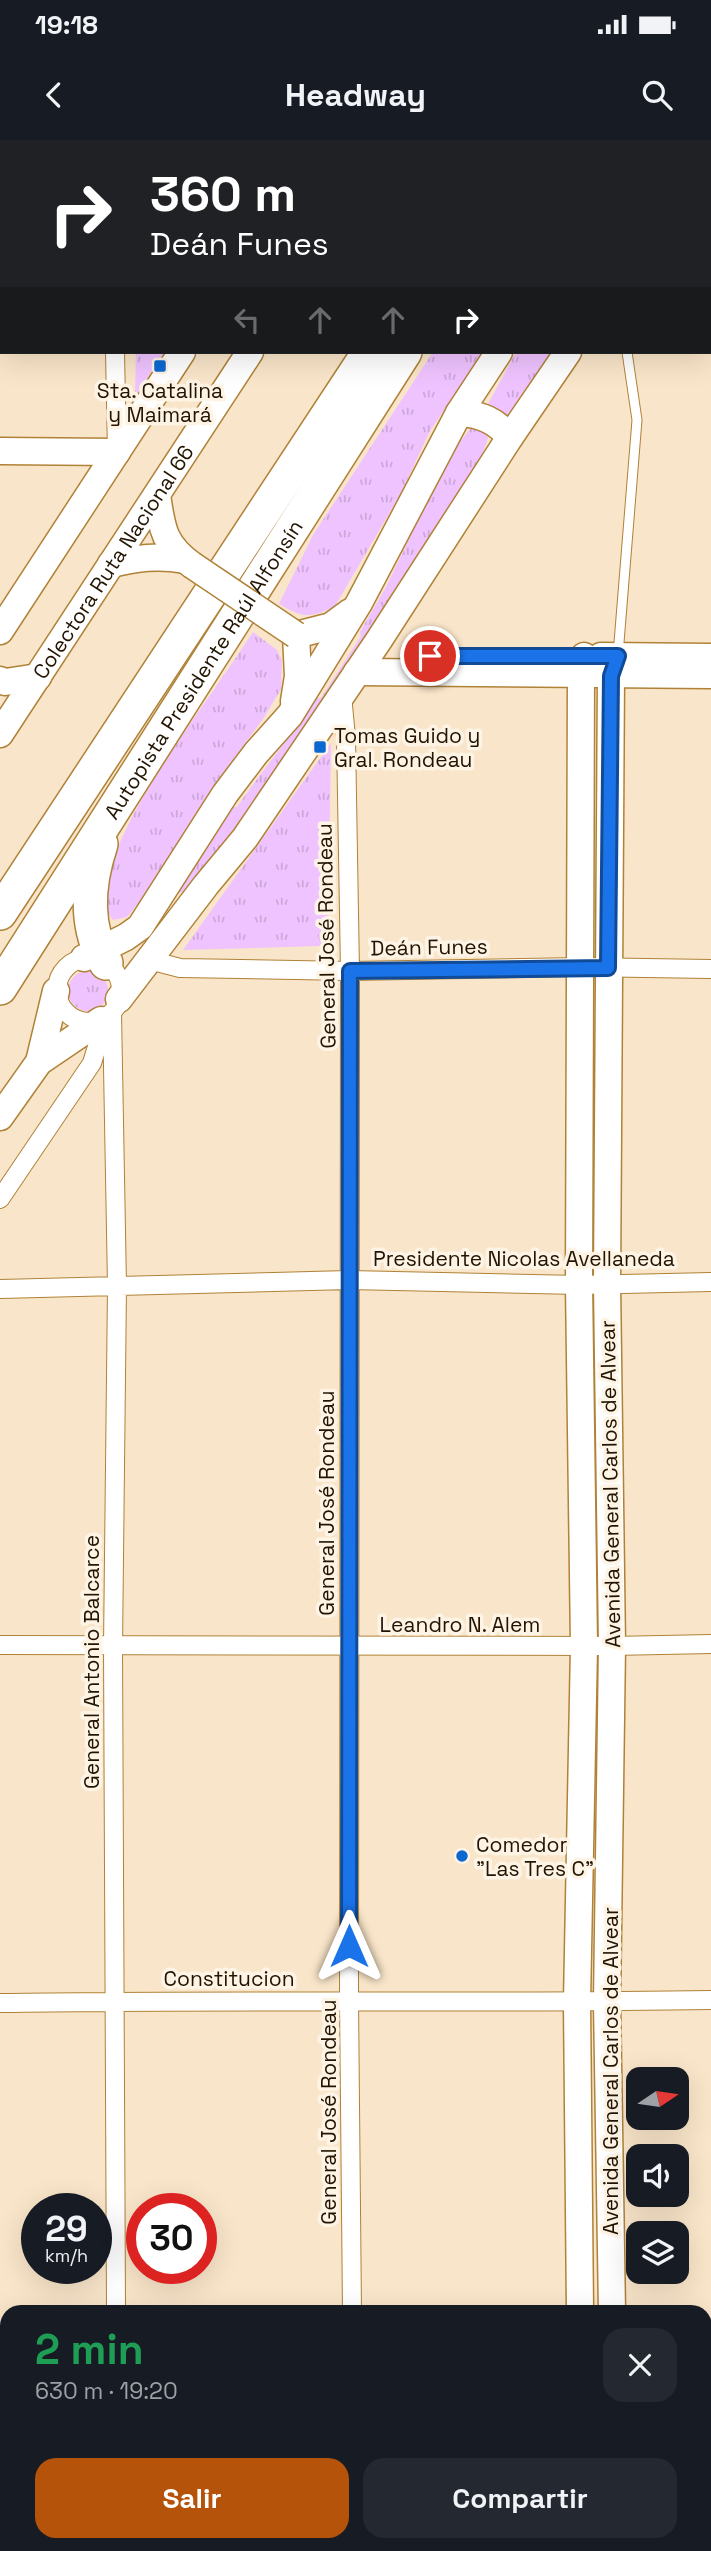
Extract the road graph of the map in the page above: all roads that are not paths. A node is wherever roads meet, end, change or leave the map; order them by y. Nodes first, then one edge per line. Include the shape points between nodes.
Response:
1 (115, 354) edge
2 (181, 354) edge
3 (249, 354) edge
4 (368, 354) edge
5 (404, 354) edge
6 (498, 354) edge
7 (567, 354) edge
8 (626, 354) edge
9 (459, 413) junction
10 (510, 437) junction
11 (0, 451) edge
12 (117, 452) junction
13 (157, 495) junction
14 (189, 562) junction
15 (111, 564) junction
16 (359, 603) junction
17 (0, 631) edge
18 (296, 635) junction
19 (379, 640) junction
20 (711, 657) edge
21 (582, 665) junction
22 (615, 666) junction
23 (357, 672) junction
24 (711, 675) edge
25 (38, 677) junction
26 (0, 680) edge
27 (342, 695) junction
28 (290, 715) junction
29 (0, 734) edge
30 (114, 806) junction
31 (0, 913) edge
32 (104, 952) junction
33 (149, 960) junction
34 (580, 967) junction
35 (608, 968) junction
36 (711, 969) edge
37 (350, 971) junction
38 (0, 988) edge
39 (57, 991) junction
40 (110, 1012) junction
41 (39, 1062) junction
42 (0, 1117) edge
43 (0, 1199) edge
44 (349, 1280) junction
45 (711, 1282) edge
46 (607, 1284) junction
47 (579, 1285) junction
48 (117, 1286) junction
49 (0, 1289) edge
50 (711, 1644) edge
51 (0, 1646) edge
52 (584, 1646) junction
53 (612, 1646) junction
54 (113, 1647) junction
55 (349, 1647) junction
56 (349, 2000) junction
57 (711, 2000) edge
58 (113, 2001) junction
59 (577, 2002) junction
60 (607, 2002) junction
61 (0, 2003) edge
62 (116, 2305) edge
63 (352, 2305) edge
64 (580, 2305) edge
65 (612, 2305) edge

1 - 12 street
2 - 12 street
3 - 13 street, Colectora Ruta Nacional 66
4 - 31 highway, Autopista Presidente Raúl Alfonsín
5 - 30 highway, Autopista Presidente Raúl Alfonsín
6 - 9 street
7 - 10 street
8 - 22 lane via 637,420
9 - 10 street via 493,421
9 - 16 street
10 - 19 street
11 - 12 street
12 - 17 street
13 - 14 street via 162,530
13 - 15 street, Colectora Ruta Nacional 66
14 - 15 street via 143,556
14 - 18 street, bridge
15 - 25 street, Colectora Ruta Nacional 66
16 - 18 street via 331,625
16 - 28 street
18 - 28 street via 298,676
19 - 21 street via 405,656
19 - 23 street
20 - 22 street
21 - 22 street
21 - 23 street
21 - 34 street, Avenida General Carlos de Alvear
22 - 24 street
22 - 35 street, Avenida General Carlos de Alvear
23 - 27 street
25 - 26 street
25 - 29 street, Colectora Ruta Nacional 66
27 - 33 street via 245,838
27 - 37 street, General José Rondeau
28 - 32 street via 225,794 145,920
30 - 32 highway via 91,885 94,940
30 - 38 highway, Autopista Presidente Raúl Alfonsín
32 - 39 street via 75,961 61,973
32 - 40 street via 118,978
33 - 37 street, Deán Funes via 180,968
33 - 40 street
34 - 35 street, Deán Funes
34 - 37 street, Deán Funes
34 - 47 street, Avenida General Carlos de Alvear
35 - 36 street, Deán Funes
35 - 46 street, Avenida General Carlos de Alvear
37 - 44 street, General José Rondeau
39 - 40 street via 59,1003 82,1022
39 - 41 street
40 - 41 street
40 - 43 street via 92,1063
40 - 48 street, General Antonio Balcarce
41 - 42 street
44 - 47 street, Presidente Nicolas Avellaneda
44 - 48 street, Presidente Nicolas Avellaneda
44 - 55 street, General José Rondeau
45 - 46 street, Presidente Nicolas Avellaneda
46 - 47 street, Presidente Nicolas Avellaneda
46 - 53 street, Avenida General Carlos de Alvear
47 - 52 street, Avenida General Carlos de Alvear
48 - 49 street, Presidente Nicolas Avellaneda
48 - 54 street, General Antonio Balcarce
50 - 53 street, Leandro N. Alem
51 - 54 street, Leandro N. Alem
52 - 53 street, Leandro N. Alem
52 - 55 street, Leandro N. Alem
52 - 59 street, Avenida General Carlos de Alvear
53 - 60 street, Avenida General Carlos de Alvear
54 - 55 street, Leandro N. Alem
54 - 58 street, General Antonio Balcarce
55 - 56 street, General José Rondeau
56 - 58 street, Constitucion
56 - 59 street, Constitucion
56 - 63 street, General José Rondeau
57 - 60 street, Constitucion
58 - 61 street, Constitucion
58 - 62 street, General Antonio Balcarce
59 - 60 street, Constitucion
59 - 64 street, Avenida General Carlos de Alvear
60 - 65 street, Avenida General Carlos de Alvear

